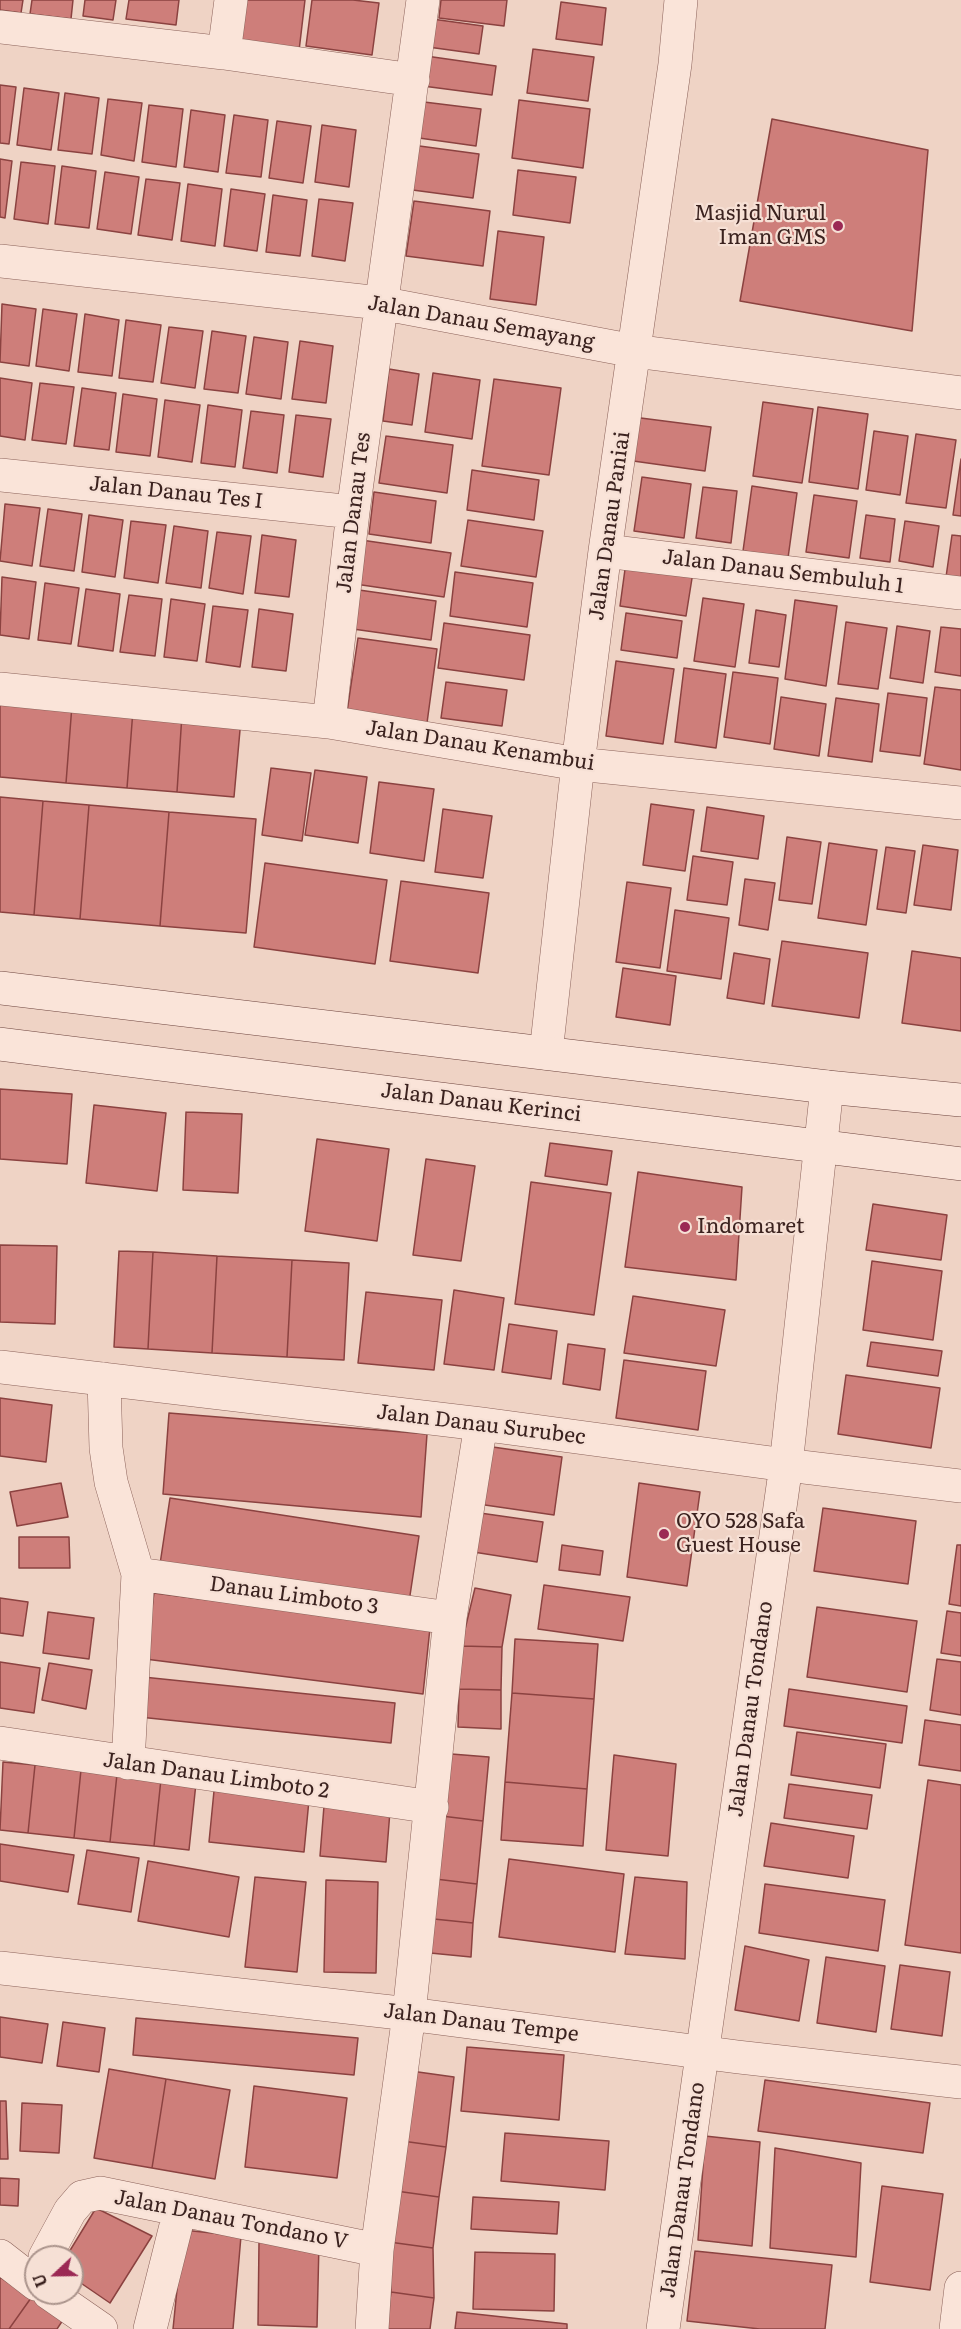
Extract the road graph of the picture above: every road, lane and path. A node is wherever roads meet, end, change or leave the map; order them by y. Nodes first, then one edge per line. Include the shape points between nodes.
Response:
1 (231, 0) edge
2 (423, 0) edge
3 (681, 0) edge
4 (0, 27) edge
5 (224, 54) junction
6 (413, 80) junction
7 (0, 261) edge
8 (380, 303) junction
9 (634, 351) junction
10 (961, 393) edge
11 (0, 475) edge
12 (353, 512) junction
13 (605, 551) junction
14 (961, 593) edge
15 (0, 689) edge
16 (329, 722) junction
17 (578, 764) junction
18 (961, 803) edge
19 (0, 988) edge
20 (0, 1044) edge
21 (546, 1053) junction
22 (826, 1087) junction
23 (961, 1100) edge
24 (820, 1145) junction
25 (961, 1164) edge
26 (0, 1367) edge
27 (104, 1379) junction
28 (480, 1424) junction
29 (786, 1465) junction
30 (961, 1486) edge
31 (138, 1574) junction
32 (450, 1618) junction
33 (0, 1743) edge
34 (128, 1763) junction
35 (432, 1807) junction
36 (0, 1968) edge
37 (409, 2014) junction
38 (702, 2052) junction
39 (961, 2082) edge
40 (180, 2210) junction
41 (55, 2245) edge
42 (377, 2250) junction
43 (1, 2259) edge
44 (24, 2270) edge
45 (72, 2305) edge
46 (101, 2329) edge
47 (150, 2329) edge
48 (372, 2329) edge
49 (663, 2329) edge

1 - 5 street
2 - 6 street, Jalan Danau Tes
3 - 9 street, Jalan Danau Paniai
4 - 5 street
5 - 6 street
6 - 8 street, Jalan Danau Tes
7 - 8 street, Jalan Danau Semayang
8 - 9 street, Jalan Danau Semayang
8 - 12 street, Jalan Danau Tes
9 - 10 street, Jalan Danau Semayang
9 - 13 street, Jalan Danau Paniai
11 - 12 street, Jalan Danau Tes I
12 - 16 street, Jalan Danau Tes
13 - 14 street, Jalan Danau Sembuluh 1
13 - 17 street, Jalan Danau Paniai
15 - 16 street, Jalan Danau Kenambui
16 - 17 street, Jalan Danau Kenambui
17 - 18 street, Jalan Danau Kenambui
17 - 21 street, Jalan Danau Paniai
19 - 21 street
20 - 24 street, Jalan Danau Kerinci
21 - 22 street
22 - 23 street
22 - 24 street, Jalan Danau Tondano
24 - 25 street, Jalan Danau Kerinci
24 - 29 street, Jalan Danau Tondano
26 - 27 street, Jalan Danau Surubec
27 - 28 street, Jalan Danau Surubec
27 - 31 street via 111,1482
28 - 29 street, Jalan Danau Surubec
28 - 32 street
29 - 30 street, Jalan Danau Surubec
29 - 38 street, Jalan Danau Tondano
31 - 32 street, Danau Limboto 3
31 - 34 street
32 - 35 street
33 - 34 street, Jalan Danau Limboto 2
34 - 35 street, Jalan Danau Limboto 2
35 - 37 street
36 - 37 street, Jalan Danau Tempe
37 - 38 street, Jalan Danau Tempe
37 - 42 street
38 - 39 street, Jalan Danau Tempe
38 - 49 street, Jalan Danau Tondano
40 - 41 street, Jalan Danau Tondano V via 100,2193 82,2198 70,2211
40 - 42 street, Jalan Danau Tondano V
40 - 47 street
42 - 48 street
43 - 44 street
45 - 46 street

